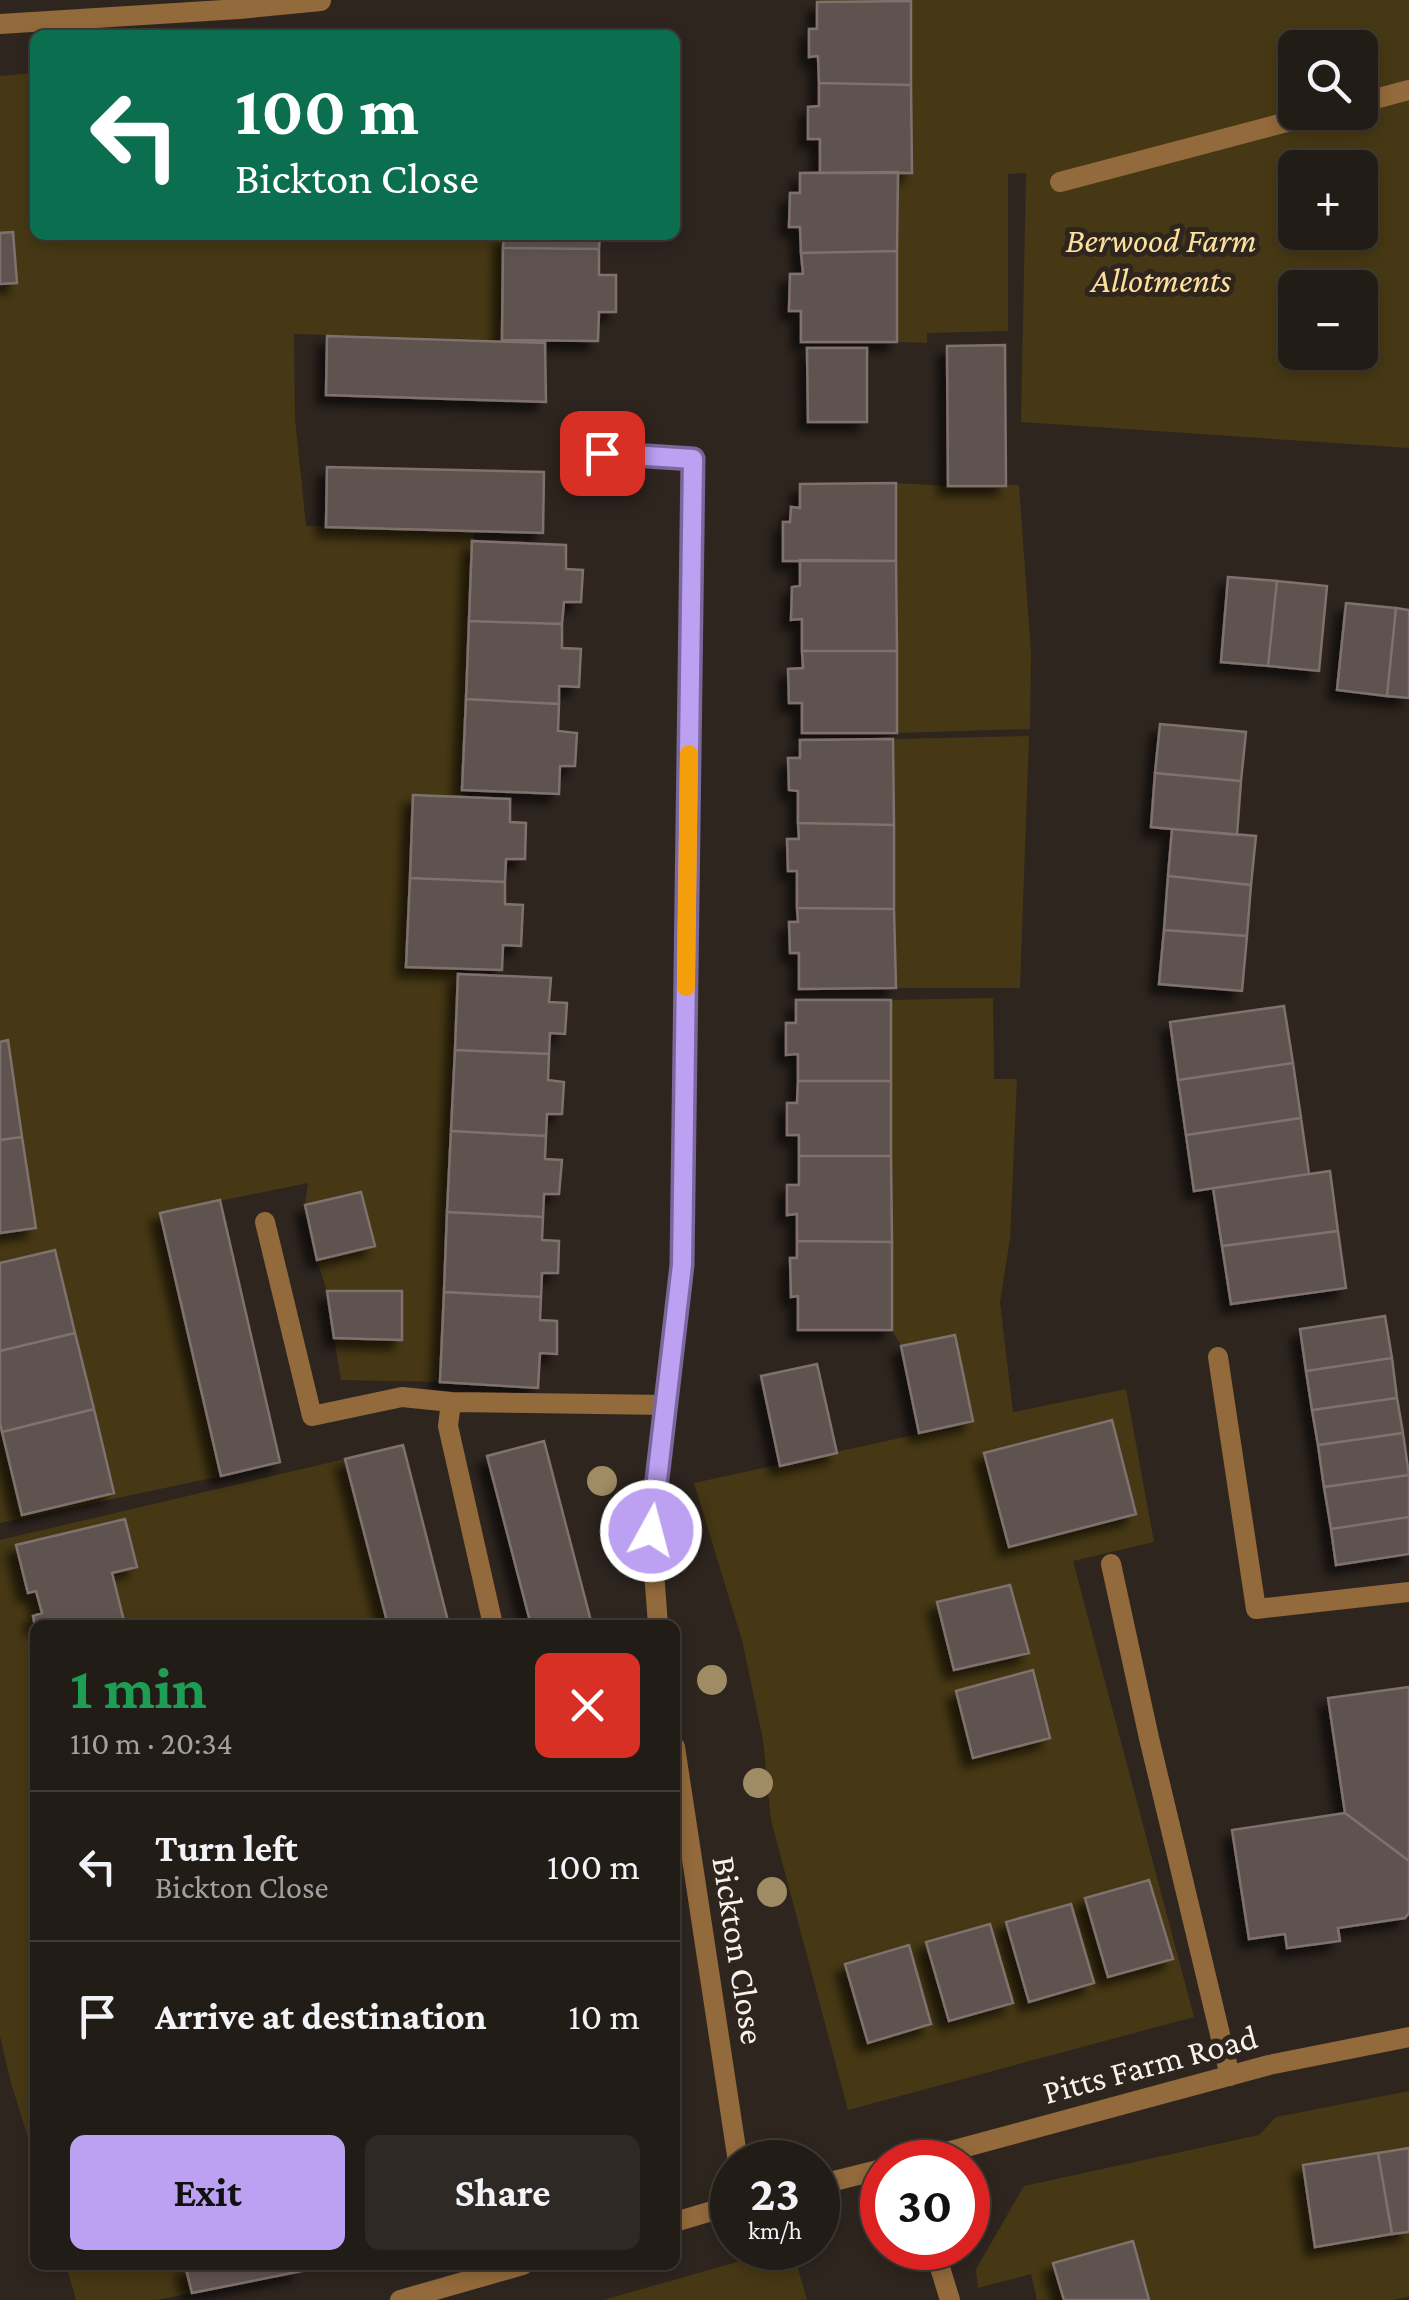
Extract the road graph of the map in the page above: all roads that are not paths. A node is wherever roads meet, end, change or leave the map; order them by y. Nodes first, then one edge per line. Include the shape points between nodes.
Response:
1 (321, 1) edge
2 (238, 4) edge
3 (0, 24) edge
4 (1409, 90) edge
5 (1378, 98) edge
6 (1278, 124) edge
7 (1060, 182) dead end
8 (602, 453) dead end
9 (265, 1222) dead end
10 (1218, 1357) dead end
11 (451, 1402) junction
12 (666, 1404) junction
13 (1111, 1564) dead end
14 (1409, 1592) edge
15 (492, 1620) edge
16 (658, 1620) edge
17 (680, 1779) edge
18 (1409, 2037) edge
19 (1230, 2076) junction
20 (735, 2140) edge
21 (990, 2140) edge
22 (710, 2212) edge
23 (680, 2221) edge
24 (505, 2270) edge
25 (941, 2270) edge
26 (400, 2300) edge
27 (950, 2300) edge

1 - 2 street
2 - 3 street
4 - 5 street
6 - 7 street
8 - 12 street via 693,459 682,1265
9 - 11 street via 312,1416 402,1397
10 - 14 street via 1256,1609
11 - 12 street
11 - 15 street via 448,1426
12 - 16 street via 651,1531
13 - 19 street
17 - 20 street, Bickton Close
18 - 19 street, Pitts Farm Road
19 - 21 street, Pitts Farm Road
22 - 23 street
24 - 26 street
25 - 27 street

